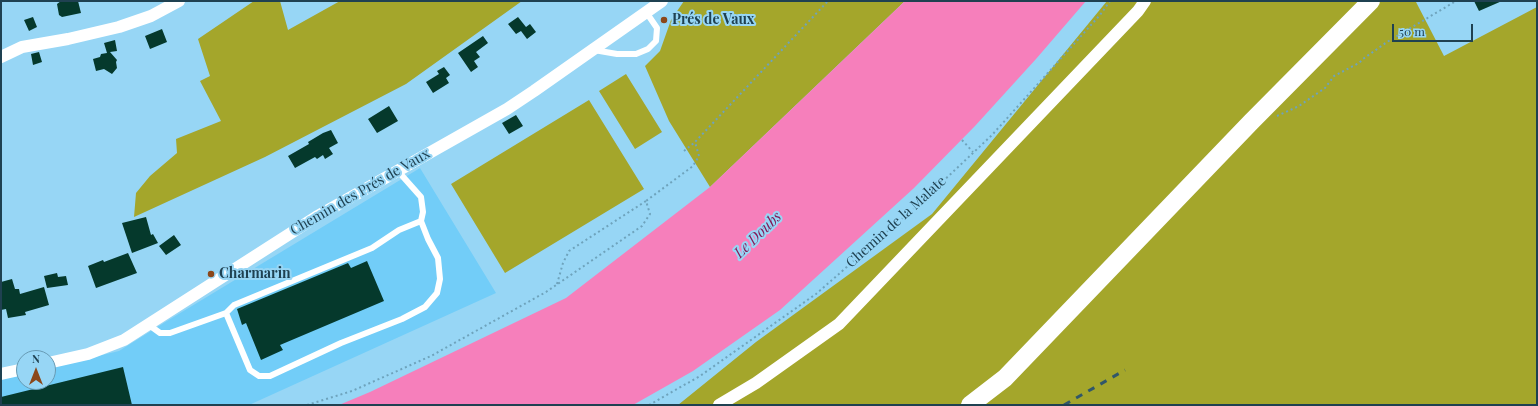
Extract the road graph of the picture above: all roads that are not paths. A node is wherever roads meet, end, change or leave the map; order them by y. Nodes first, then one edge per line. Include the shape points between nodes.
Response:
1 (179, 1) edge
2 (662, 1) edge
3 (1145, 1) edge
4 (1370, 1) edge
5 (646, 12) junction
6 (593, 50) junction
7 (1, 57) edge
8 (397, 170) junction
9 (421, 221) junction
10 (226, 313) junction
11 (150, 325) junction
12 (56, 361) edge
13 (16, 371) edge
14 (1, 374) edge
15 (719, 405) edge
16 (970, 405) edge

1 - 7 street via 151,16 118,27 49,41
2 - 5 street, Chemin des Prés de Vaux
3 - 15 street, Chemin de la Malate via 839,324 756,384
4 - 16 main road via 1005,378
5 - 6 street, Chemin des Prés de Vaux
5 - 6 lane via 657,28 656,41 648,49 636,54
6 - 8 street, Chemin des Prés de Vaux via 507,109
8 - 9 lane via 421,197 424,212
8 - 11 street, Chemin des Prés de Vaux via 280,239
9 - 10 lane via 399,230 372,248 234,305
9 - 10 lane via 438,258 440,279 437,293 425,307 402,319 341,343 270,376 259,376 250,370
10 - 11 lane via 170,333 160,333
11 - 12 street, Chemin des Prés de Vaux via 117,343 88,354
13 - 14 street

